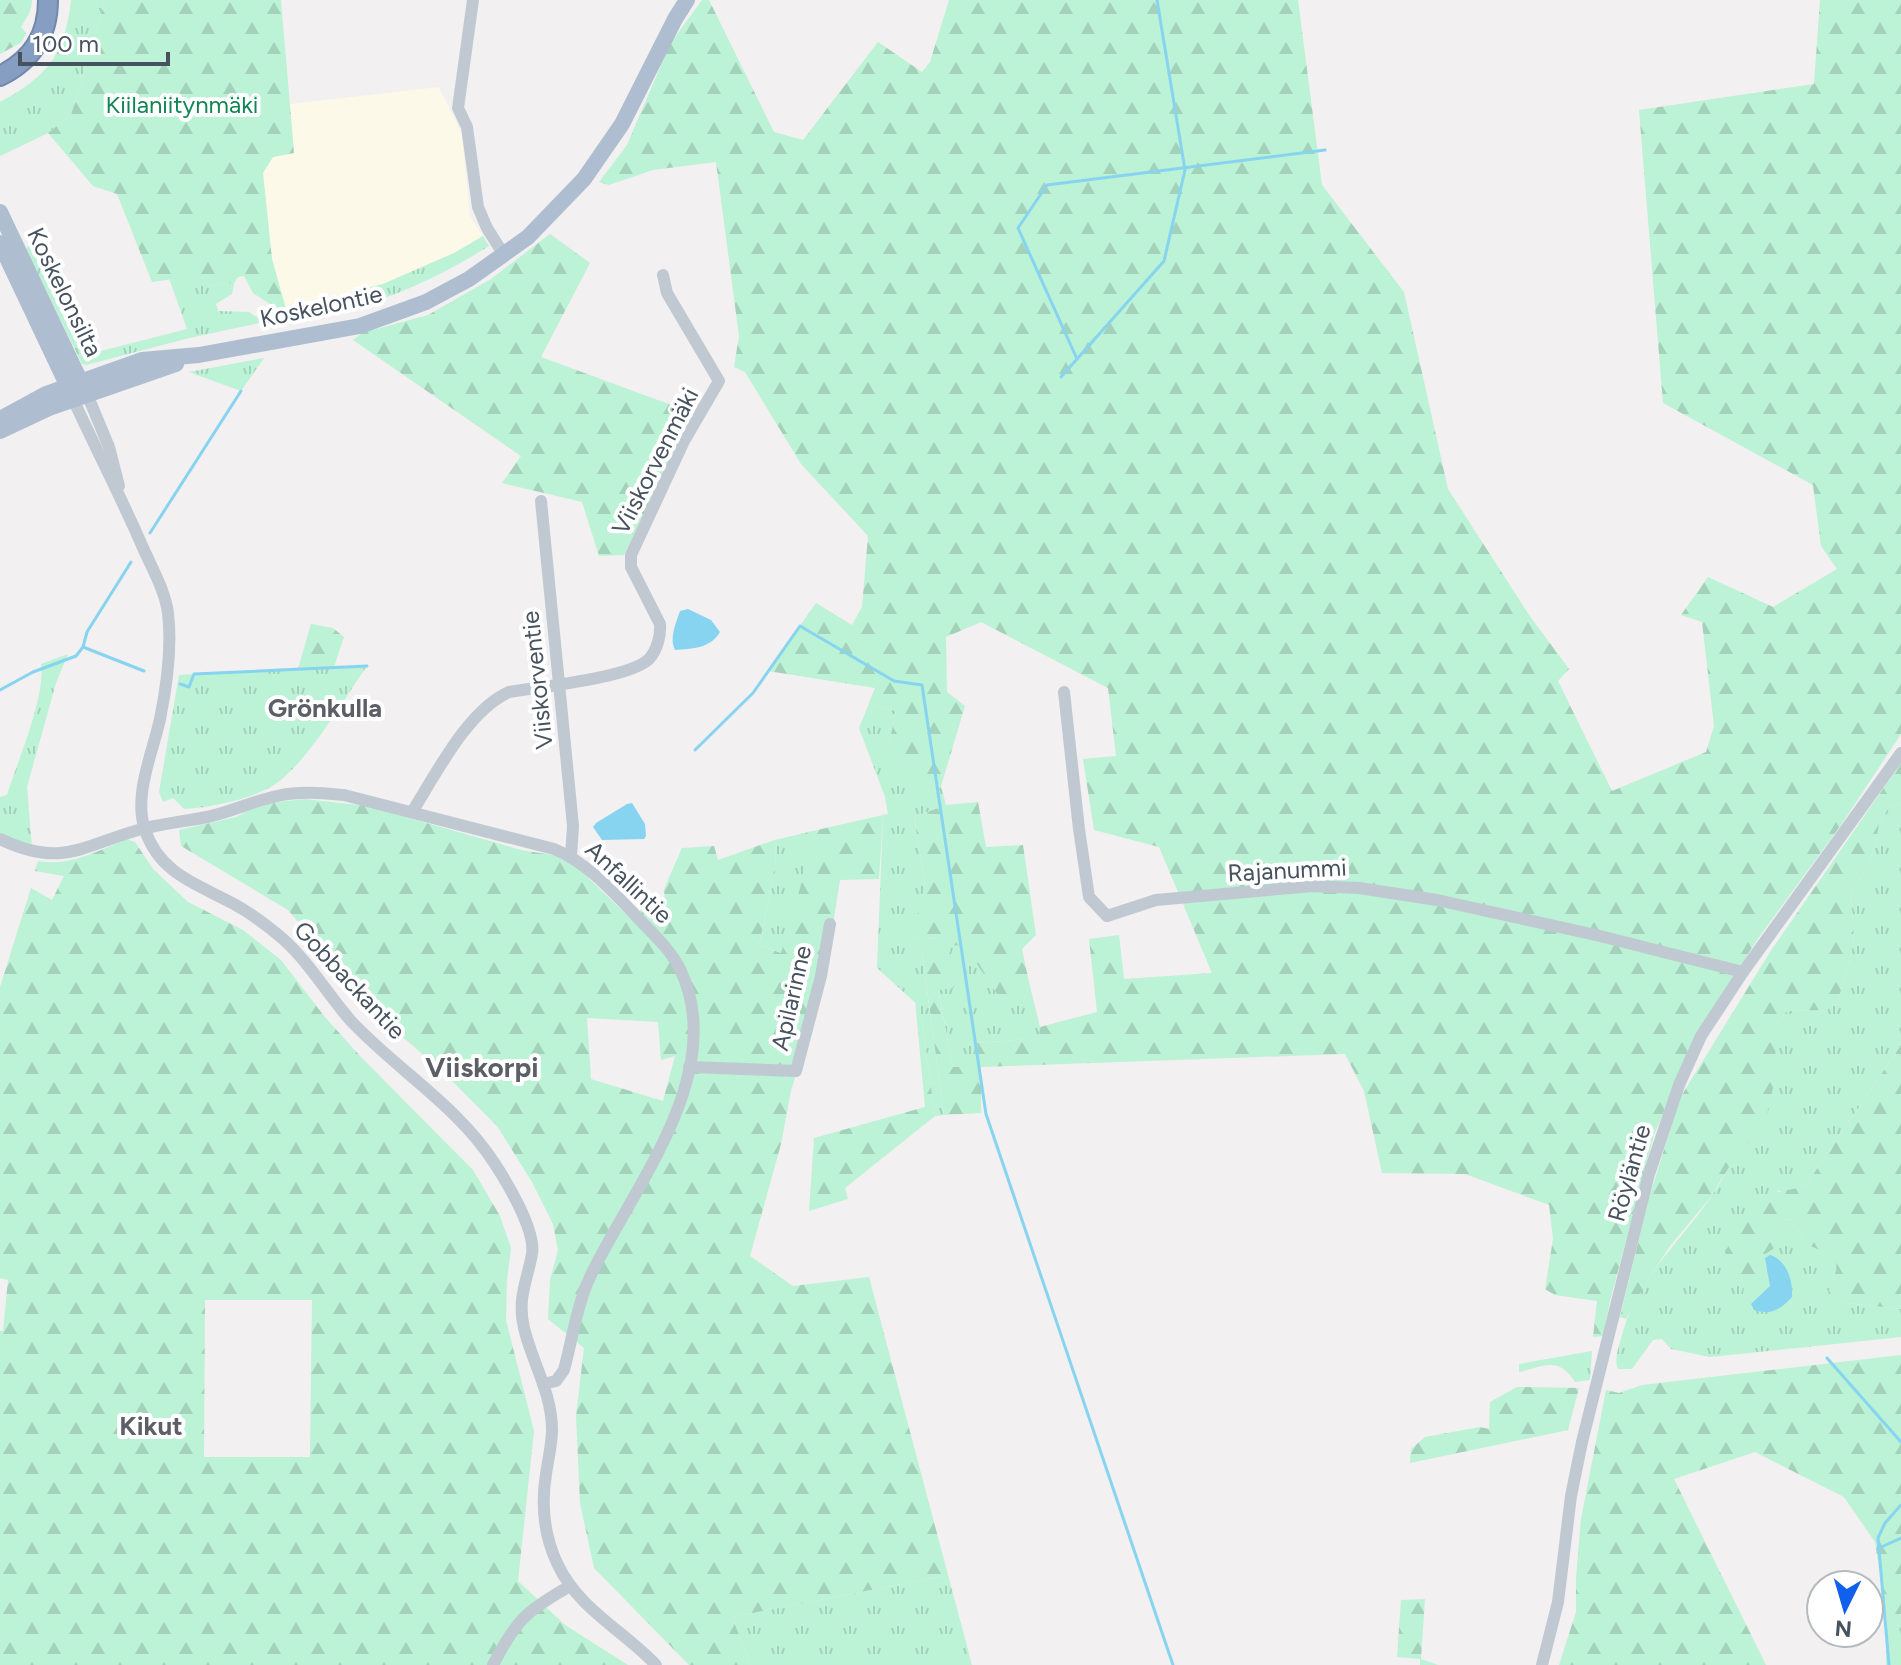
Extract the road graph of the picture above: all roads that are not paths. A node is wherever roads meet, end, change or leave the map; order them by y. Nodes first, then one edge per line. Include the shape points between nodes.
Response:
1 (48, 0) edge
2 (473, 0) edge
3 (687, 0) edge
4 (0, 76) edge
5 (0, 212) edge
6 (0, 243) edge
7 (504, 255) junction
8 (663, 275) dead end
9 (77, 390) junction
10 (0, 419) edge
11 (0, 431) edge
12 (541, 501) dead end
13 (560, 683) junction
14 (1064, 692) dead end
15 (1901, 753) edge
16 (412, 812) junction
17 (144, 829) junction
18 (0, 839) edge
19 (571, 856) junction
20 (830, 924) dead end
21 (1743, 972) junction
22 (689, 1067) junction
23 (543, 1384) junction
24 (570, 1586) junction
25 (493, 1665) edge
26 (656, 1665) edge
27 (1542, 1665) edge

1 - 4 highway via 38,44 28,58
2 - 7 street via 458,108 467,127 478,207
3 - 7 main road, Koskelontie via 605,152 557,209
5 - 9 main road, Koskelonsilta
6 - 9 main road, Koskelonsilta
7 - 9 main road, Koskelontie via 447,292 396,315 328,333 199,355
8 - 13 street, Viiskorvenmäki via 664,287 719,382 684,441 631,555 631,567 661,632 650,658 631,670
9 - 10 main road via 46,394
9 - 11 main road, Koskelontie
9 - 17 street via 168,612 164,690 141,806
12 - 13 street, Viiskorventie
13 - 16 street, Viiskorvenmäki via 509,692 488,705
13 - 19 street, Viiskorventie
14 - 21 street, Rajanummi via 1089,897 1107,916 1156,900 1313,886 1359,888 1437,900
15 - 21 street, Röyläntie
16 - 17 street, Anfallintie via 344,795 291,793
16 - 19 street, Anfallintie
17 - 18 street, Anfallintie via 57,855
17 - 23 street, Gobbackantie via 163,863 182,879 238,906 289,944 351,1021 487,1152 532,1238 521,1309
19 - 22 street, Anfallintie via 630,910 679,966 692,1016
20 - 22 street, Apilarinne via 796,1071
21 - 27 street, Röyläntie via 1696,1048 1649,1174 1582,1442 1558,1602
22 - 23 street, Anfallintie via 667,1139 588,1281 564,1370 556,1381
23 - 24 street, Gobbackantie via 552,1433 544,1515 551,1549
24 - 25 street via 524,1615
24 - 26 street, Gobbackantie

